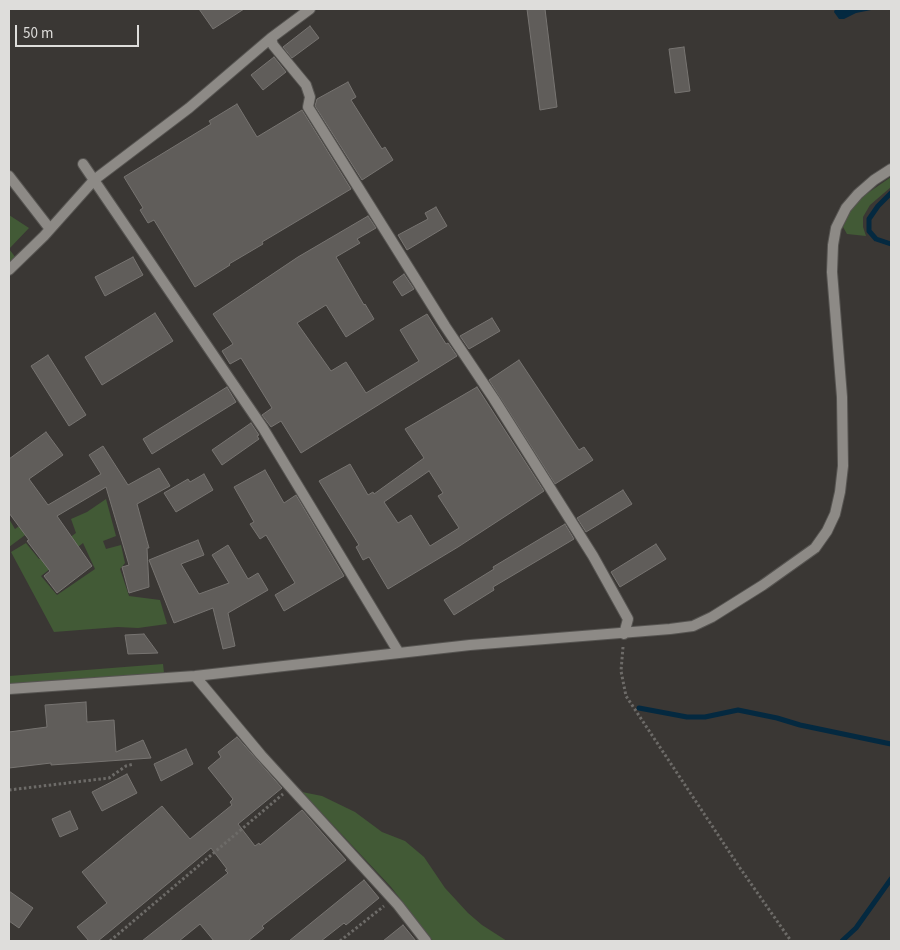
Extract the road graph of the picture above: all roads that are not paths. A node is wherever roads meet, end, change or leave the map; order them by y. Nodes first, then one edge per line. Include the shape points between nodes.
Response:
1 (310, 9) edge
2 (271, 38) junction
3 (83, 164) dead end
4 (891, 169) edge
5 (9, 176) edge
6 (94, 180) junction
7 (50, 229) junction
8 (9, 270) edge
9 (624, 634) junction
10 (399, 653) junction
11 (195, 676) junction
12 (9, 689) edge
13 (426, 941) edge

1 - 2 street
2 - 6 street via 189,108
2 - 9 street via 273,45 306,85 310,97 308,107 593,556 628,620
3 - 6 street
4 - 9 street via 858,194 836,228 832,272 842,397 843,466 835,514 827,531 815,548 800,560 712,617 693,626
5 - 7 street
6 - 7 street
6 - 10 street via 264,428
7 - 8 street
9 - 10 street
10 - 11 street
11 - 12 street
11 - 13 street via 291,788 393,899

